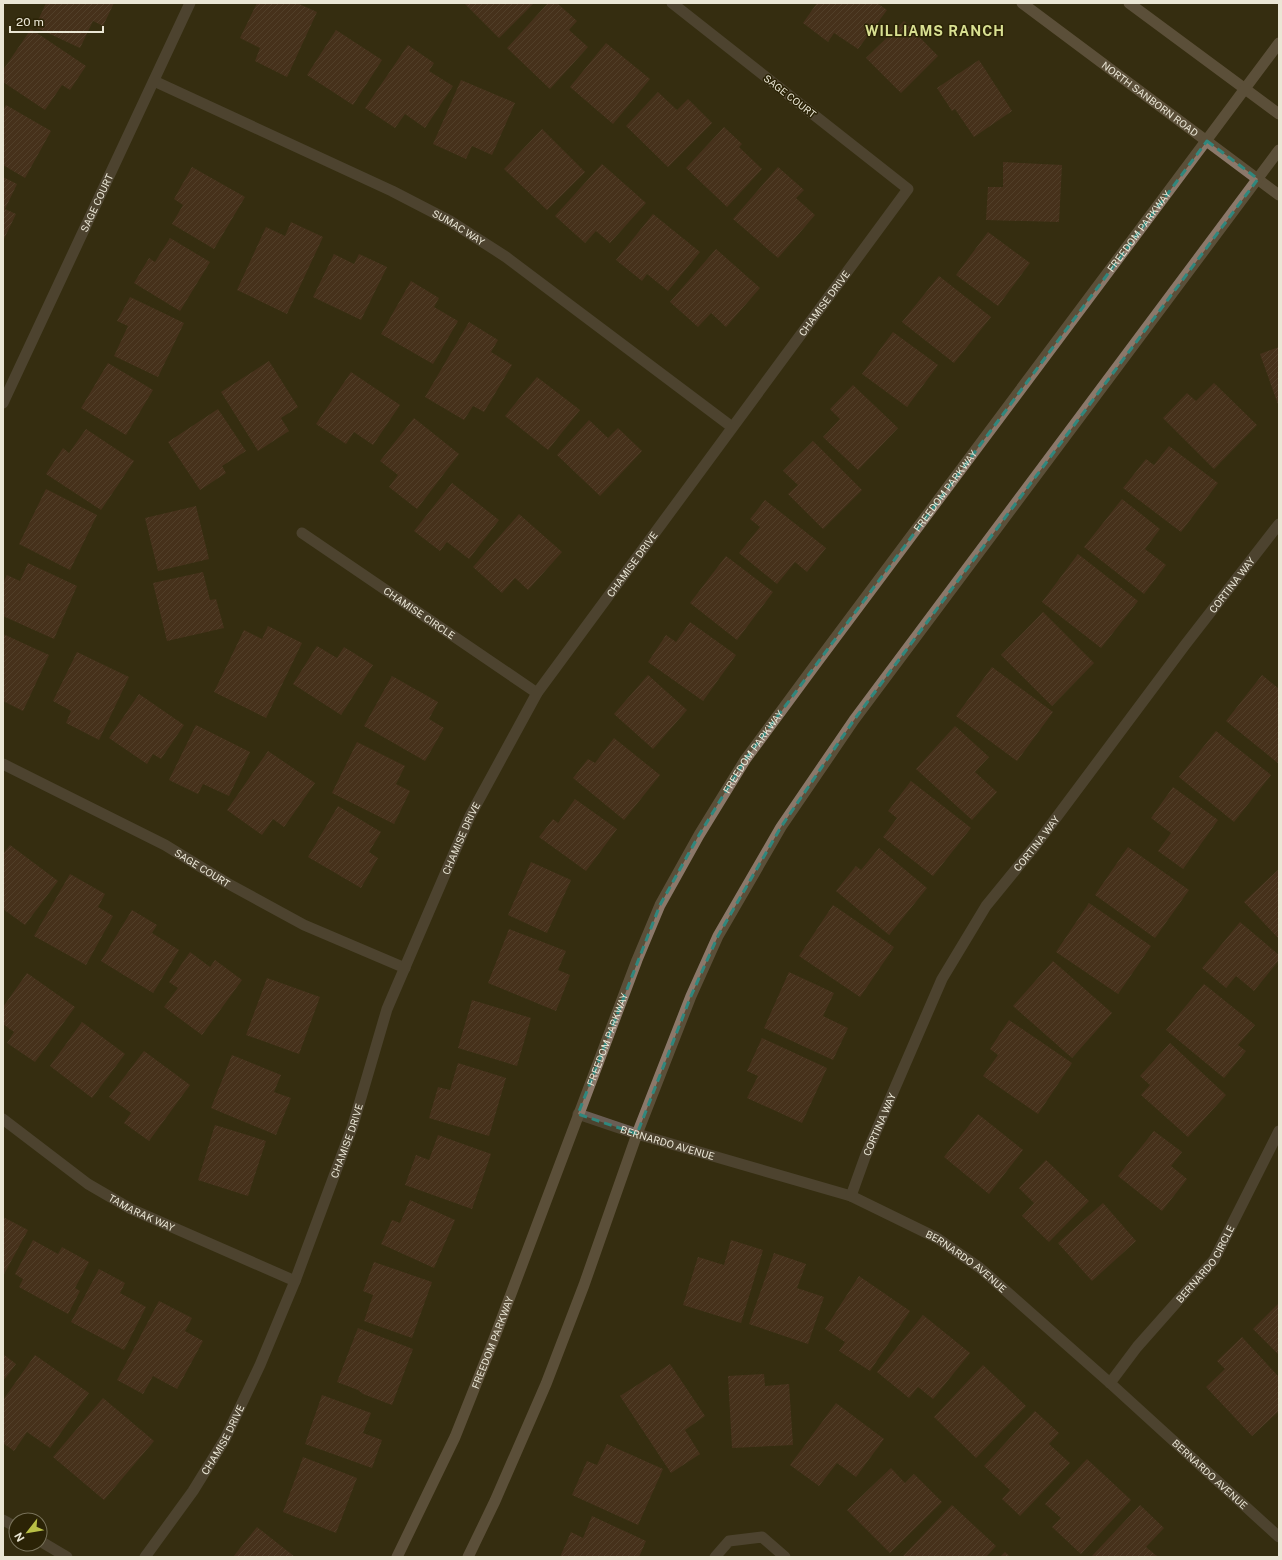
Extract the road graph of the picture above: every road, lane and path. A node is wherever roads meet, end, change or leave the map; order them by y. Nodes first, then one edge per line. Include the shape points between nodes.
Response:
1 (190, 3) edge
2 (672, 3) edge
3 (1022, 3) edge
4 (1129, 3) edge
5 (1279, 43) edge
6 (154, 81) junction
7 (1245, 90) junction
8 (1279, 114) edge
9 (1207, 141) junction
10 (1279, 150) edge
11 (1258, 179) junction
12 (908, 188) joint
13 (1279, 195) edge
14 (4, 400) edge
15 (732, 427) junction
16 (1279, 524) edge
17 (302, 533) dead end
18 (537, 693) junction
19 (3, 764) edge
20 (404, 968) junction
21 (578, 1114) junction
22 (3, 1119) edge
23 (1279, 1131) edge
24 (637, 1134) junction
25 (850, 1196) junction
26 (295, 1281) junction
27 (1110, 1383) junction
28 (1279, 1537) edge
29 (48, 1546) edge
30 (67, 1557) edge
31 (145, 1557) edge
32 (397, 1557) edge
33 (468, 1557) edge
34 (715, 1557) edge
35 (785, 1557) edge

1 - 6 street, SAGE COURT
2 - 12 street, SAGE COURT
3 - 9 main road, NORTH SANBORN ROAD
4 - 7 main road
5 - 7 main road, FREEDOM PARKWAY
6 - 14 street, SAGE COURT
6 - 15 street, SUMAC WAY via 392,191 450,221 506,256
7 - 8 main road
7 - 9 main road, FREEDOM PARKWAY
9 - 11 main road, NORTH SANBORN ROAD
9 - 21 main road, FREEDOM PARKWAY via 746,760 698,835 660,905
10 - 11 main road
11 - 13 main road, NORTH SANBORN ROAD
11 - 24 main road via 854,720 781,827 718,936 691,996
12 - 15 street, CHAMISE DRIVE
15 - 18 street, CHAMISE DRIVE
16 - 25 street, CORTINA WAY via 1035,846 986,906 942,979
17 - 18 street, CHAMISE CIRCLE
18 - 20 street, CHAMISE DRIVE via 470,816
19 - 20 street, SAGE COURT via 165,845 227,883 304,924
20 - 26 street, CHAMISE DRIVE via 387,1009 353,1125
21 - 24 street, BERNARDO AVENUE
21 - 32 main road, FREEDOM PARKWAY via 455,1437
22 - 26 street, TAMARAK WAY via 88,1184 131,1209
23 - 27 street, BERNARDO CIRCLE via 1214,1260 1137,1347
24 - 25 street, BERNARDO AVENUE
24 - 33 main road via 546,1384 496,1501
25 - 27 street, BERNARDO AVENUE via 937,1238 980,1268
26 - 31 street, CHAMISE DRIVE via 260,1365 225,1439 193,1491
27 - 28 street, BERNARDO AVENUE
29 - 30 street
34 - 35 street via 729,1541 762,1537

